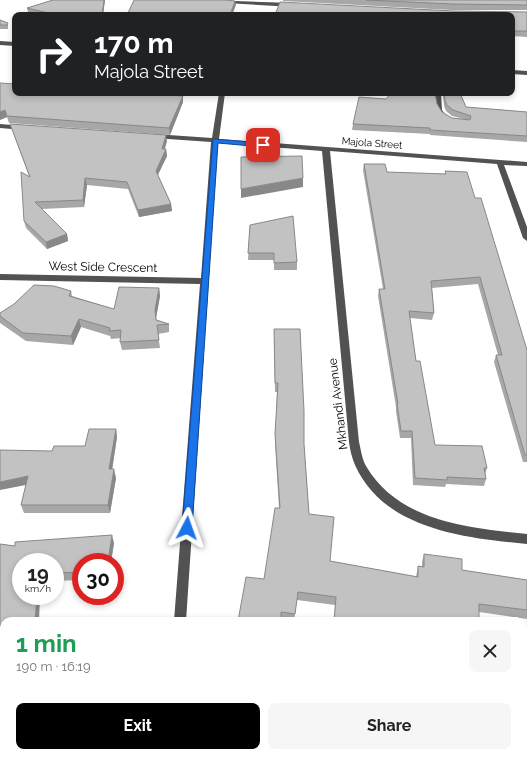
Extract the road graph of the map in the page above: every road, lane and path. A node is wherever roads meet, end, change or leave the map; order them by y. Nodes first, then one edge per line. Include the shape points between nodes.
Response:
1 (209, 0) edge
2 (258, 1) edge
3 (296, 5) edge
4 (0, 43) edge
5 (12, 44) edge
6 (515, 72) edge
7 (527, 73) edge
8 (222, 96) edge
9 (438, 96) edge
10 (456, 122) edge
11 (0, 126) edge
12 (32, 128) edge
13 (143, 136) edge
14 (215, 141) junction
15 (326, 150) junction
16 (500, 163) junction
17 (527, 164) edge
18 (527, 238) edge
19 (0, 277) edge
20 (205, 281) junction
21 (527, 539) edge
22 (180, 617) edge

1 - 2 street
2 - 3 street
4 - 5 street
6 - 7 street
8 - 14 street
9 - 10 street via 442,116
11 - 12 street
13 - 14 street, Majola Street
14 - 15 street, Majola Street
14 - 20 street
15 - 16 street, Majola Street
15 - 21 street, Mkhandi Avenue via 354,442 361,468 380,494 410,514 435,524 477,534
16 - 17 street, Majola Street
16 - 18 street
19 - 20 street, West Side Crescent
20 - 22 street

